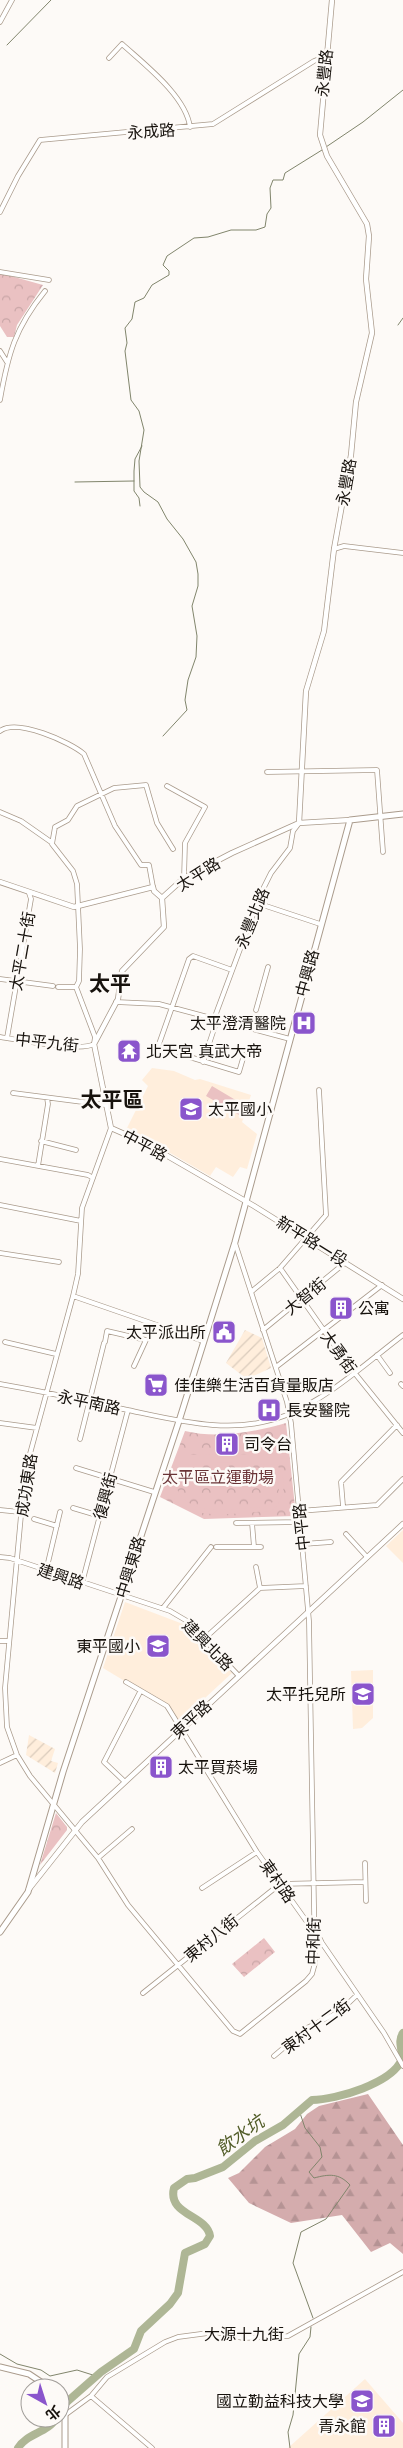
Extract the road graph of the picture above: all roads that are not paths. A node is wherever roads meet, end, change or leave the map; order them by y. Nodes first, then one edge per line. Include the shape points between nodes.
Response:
1 (12, 0) edge
2 (332, 0) edge
3 (0, 22) edge
4 (109, 58) dead end
5 (326, 59) junction
6 (190, 128) junction
7 (0, 212) edge
8 (0, 272) edge
9 (49, 280) dead end
10 (45, 291) dead end
11 (0, 351) edge
12 (7, 362) junction
13 (1, 386) edge
14 (0, 400) edge
15 (334, 549) junction
16 (403, 553) edge
17 (2, 729) edge
18 (267, 772) dead end
19 (302, 773) junction
20 (167, 786) dead end
21 (104, 795) junction
22 (0, 812) edge
23 (403, 814) edge
24 (380, 817) junction
25 (350, 820) junction
26 (299, 823) junction
27 (51, 842) junction
28 (173, 849) dead end
29 (383, 852) dead end
30 (184, 878) junction
31 (0, 882) edge
32 (153, 887) junction
33 (29, 892) junction
34 (162, 898) junction
35 (257, 903) junction
36 (77, 907) junction
37 (320, 924) junction
38 (268, 967) dead end
39 (232, 970) junction
40 (0, 979) edge
41 (17, 981) junction
42 (76, 987) junction
43 (116, 1002) junction
44 (172, 1007) junction
45 (256, 1010) dead end
46 (214, 1019) junction
47 (0, 1037) edge
48 (7, 1038) junction
49 (290, 1039) junction
50 (94, 1044) junction
51 (159, 1044) dead end
52 (165, 1046) dead end
53 (244, 1055) dead end
54 (203, 1062) junction
55 (319, 1090) dead end
56 (13, 1093) dead end
57 (47, 1098) junction
58 (106, 1105) junction
59 (111, 1128) junction
60 (42, 1141) junction
61 (76, 1150) dead end
62 (0, 1159) edge
63 (38, 1166) junction
64 (93, 1178) junction
65 (219, 1186) joint
66 (246, 1201) junction
67 (0, 1205) edge
68 (81, 1221) junction
69 (308, 1238) junction
70 (235, 1242) junction
71 (0, 1253) edge
72 (59, 1262) dead end
73 (346, 1262) junction
74 (280, 1268) junction
75 (382, 1286) junction
76 (251, 1292) junction
77 (73, 1296) junction
78 (302, 1299) junction
79 (403, 1299) edge
80 (263, 1330) junction
81 (324, 1330) junction
82 (403, 1335) edge
83 (203, 1341) junction
84 (4, 1342) dead end
85 (56, 1354) junction
86 (377, 1355) junction
87 (134, 1366) dead end
88 (276, 1367) junction
89 (354, 1372) junction
90 (390, 1373) dead end
91 (0, 1384) edge
92 (46, 1393) junction
93 (89, 1402) junction
94 (128, 1410) junction
95 (289, 1414) junction
96 (179, 1420) junction
97 (0, 1423) edge
98 (397, 1425) junction
99 (36, 1428) junction
100 (403, 1433) edge
101 (80, 1440) dead end
102 (76, 1468) dead end
103 (110, 1478) junction
104 (403, 1479) edge
105 (154, 1492) junction
106 (344, 1506) junction
107 (73, 1508) dead end
108 (0, 1510) edge
109 (299, 1511) junction
110 (20, 1512) junction
111 (60, 1512) dead end
112 (100, 1516) junction
113 (34, 1519) dead end
114 (300, 1522) junction
115 (252, 1523) junction
116 (236, 1524) dead end
117 (403, 1524) edge
118 (57, 1526) junction
119 (346, 1534) dead end
120 (331, 1542) dead end
121 (303, 1544) junction
122 (211, 1547) dead end
123 (216, 1547) dead end
124 (254, 1547) junction
125 (261, 1547) dead end
126 (0, 1557) edge
127 (366, 1557) junction
128 (16, 1561) junction
129 (256, 1567) dead end
130 (46, 1571) junction
131 (82, 1582) junction
132 (306, 1586) junction
133 (260, 1588) junction
134 (121, 1596) junction
135 (163, 1608) junction
136 (308, 1611) junction
137 (204, 1639) junction
138 (0, 1640) edge
139 (9, 1641) junction
140 (238, 1675) junction
141 (126, 1682) dead end
142 (0, 1688) edge
143 (5, 1688) junction
144 (140, 1692) junction
145 (181, 1728) junction
146 (16, 1755) junction
147 (0, 1763) edge
148 (124, 1781) junction
149 (54, 1803) junction
150 (132, 1829) dead end
151 (74, 1831) junction
152 (257, 1852) junction
153 (98, 1858) junction
154 (365, 1863) dead end
155 (365, 1882) junction
156 (314, 1883) junction
157 (280, 1884) junction
158 (202, 1888) dead end
159 (28, 1892) junction
160 (366, 1901) dead end
161 (313, 1925) junction
162 (0, 1932) edge
163 (178, 1965) junction
164 (143, 1993) dead end
165 (357, 1995) junction
166 (274, 2056) dead end
167 (403, 2065) edge
168 (403, 2272) edge
169 (0, 2367) edge
170 (36, 2378) edge
171 (91, 2396) junction
172 (70, 2411) edge
173 (65, 2428) edge
174 (65, 2448) edge
175 (152, 2448) edge

1 - 3 street
2 - 5 street, 永豐路
4 - 6 street via 122,44 171,91 189,117
5 - 6 street, 永成路 via 318,58 218,122
5 - 15 street, 永豐路 via 319,129 325,152 367,224 366,279 372,329 356,402
6 - 7 street, 永成路 via 40,140
8 - 9 street
10 - 12 street via 18,332
11 - 12 street
12 - 13 street
13 - 14 street
15 - 16 street via 344,546
15 - 19 street, 永豐路 via 324,631 306,691
17 - 21 street via 20,726 73,744 84,754
18 - 19 street
19 - 24 street via 377,770
19 - 26 street, 永豐路
20 - 30 street via 205,807 185,843
21 - 27 street via 74,808 68,820 55,827
21 - 28 street via 114,788 146,785 156,819
21 - 32 street via 115,826 126,844 141,864 149,865
22 - 27 street
23 - 24 main road, 太平路
24 - 25 main road, 太平路
24 - 29 street
25 - 26 street, 太平路
25 - 37 main road, 中興路
26 - 30 street, 太平路
26 - 35 street, 永豐北路 via 293,831 290,848 271,873
27 - 36 street via 75,876
30 - 34 street, 太平路
31 - 33 street, 太平路
32 - 34 street, 太平路
32 - 36 street, 太平路
33 - 36 street, 太平路
33 - 41 street, 太平二十街 via 31,899
34 - 43 street via 164,927 122,971
35 - 37 street
35 - 39 street, 永豐北路
36 - 42 street via 80,949
37 - 49 main road, 中興路
38 - 45 street
39 - 44 street via 193,956 186,963
39 - 46 street, 永豐北路
40 - 41 street
41 - 42 street
41 - 48 street, 太平二十街
42 - 50 street via 95,1037
43 - 44 street
43 - 50 street
44 - 46 street
44 - 51 street
46 - 49 street
46 - 54 street, 永豐北路 via 216,1022
47 - 48 street, 中平九街
48 - 50 street, 中平九街 via 73,1046
49 - 66 main road, 中興路
50 - 58 street, 中平路
52 - 54 street
53 - 54 street via 239,1072
55 - 69 street via 326,1215
56 - 57 street
57 - 58 street
57 - 60 street
58 - 59 street, 中平路
59 - 64 street, 成功東路
59 - 65 street, 中平路 via 145,1143
60 - 61 street
60 - 63 street
62 - 63 street
63 - 64 street
64 - 68 street, 成功東路 via 82,1208
65 - 66 street, 新平路一段
66 - 69 street, 新平路一段
66 - 70 main road, 中興路
67 - 68 street
68 - 77 street, 成功東路 via 78,1274
69 - 73 street, 新平路一段
69 - 74 street
70 - 76 street, 中平路
70 - 83 main road, 中興東路
71 - 72 street
73 - 75 street, 新平路一段
73 - 78 street, 大智街
74 - 76 street
74 - 78 street, 大勇街
75 - 79 street, 新平路一段
75 - 81 street
76 - 80 street, 中平路
77 - 83 street
77 - 85 street, 成功東路
78 - 80 street, 大智街
78 - 81 street, 大勇街
80 - 88 street, 中平路
81 - 88 street
81 - 89 street, 大勇街
82 - 86 street, 永平南路
83 - 96 main road, 中興東路
84 - 85 street
85 - 92 street, 成功東路
86 - 89 street, 永平南路
86 - 90 street
87 - 93 street via 146,1340 108,1331
88 - 95 street, 中平路
89 - 95 street, 永平南路 via 316,1400
89 - 98 street, 大勇街
91 - 92 street, 永平南路
92 - 93 street, 永平南路
92 - 99 street, 成功東路
93 - 94 street, 永平南路
93 - 101 street
94 - 96 street, 永平南路
94 - 103 street, 復興街
95 - 96 street, 永平南路 via 238,1426
95 - 109 street, 中平路
96 - 105 main road, 中興東路
97 - 99 street
98 - 100 street, 大勇街
98 - 106 street via 341,1482
99 - 110 street, 成功東路 via 25,1472
102 - 103 street
103 - 105 street
103 - 112 street, 復興街
104 - 106 street via 377,1505
105 - 134 main road, 中興東路
106 - 109 street
107 - 112 street
108 - 110 street
109 - 114 street, 中平路
110 - 128 street, 成功東路
111 - 118 street
112 - 131 street, 復興街
113 - 118 street
114 - 115 street
114 - 121 street, 中平路
115 - 116 street
115 - 124 street
117 - 127 street, 東平路
118 - 130 street
119 - 127 street
120 - 121 street
121 - 132 street, 中平路
122 - 135 street
123 - 124 street
124 - 125 street
126 - 128 street, 建興路
127 - 136 street, 東平路
128 - 130 street, 建興路
128 - 139 street, 成功東路
129 - 133 street
130 - 131 street, 建興路
131 - 134 street, 建興路
132 - 133 street
132 - 136 street, 中平路
133 - 137 street
134 - 135 street, 建興北路
134 - 149 main road, 中興東路
135 - 137 street, 建興北路 via 187,1622
136 - 140 street, 東平路
136 - 156 street, 中和街
137 - 140 street, 建興北路
138 - 139 street
139 - 143 street, 成功東路
140 - 145 street, 東平路
141 - 144 street, 東村路
142 - 143 street
143 - 146 street, 成功東路 via 7,1727
144 - 145 street, 東村路 via 167,1706
144 - 148 street via 104,1762
145 - 148 street, 東平路
145 - 152 street, 東村路
146 - 147 street
146 - 149 street, 成功東路
148 - 151 street, 東平路
149 - 151 street, 成功東路
149 - 159 main road, 中興東路
150 - 153 street
151 - 153 street, 中和街
151 - 159 street, 東平路
152 - 157 street, 東村路
152 - 158 street
153 - 163 street, 中和街 via 121,1896
154 - 155 street
155 - 156 street
155 - 160 street
156 - 157 street
156 - 161 street, 中和街
157 - 161 street, 東村路 via 307,1922
157 - 163 street, 東村八街
159 - 162 main road, 東平路
161 - 163 street, 中和街 via 315,1963 312,1974 298,1989 240,2034 233,2031
161 - 165 street, 東村路
163 - 164 street, 東村八街
165 - 166 street, 東村十二街 via 339,2012 307,2028
165 - 167 street, 東村路
168 - 171 street, 大源十九街 via 288,2336 243,2338 216,2332 165,2342 107,2377
169 - 170 main road
171 - 172 street, 大源十九街
171 - 175 street
173 - 174 main road

